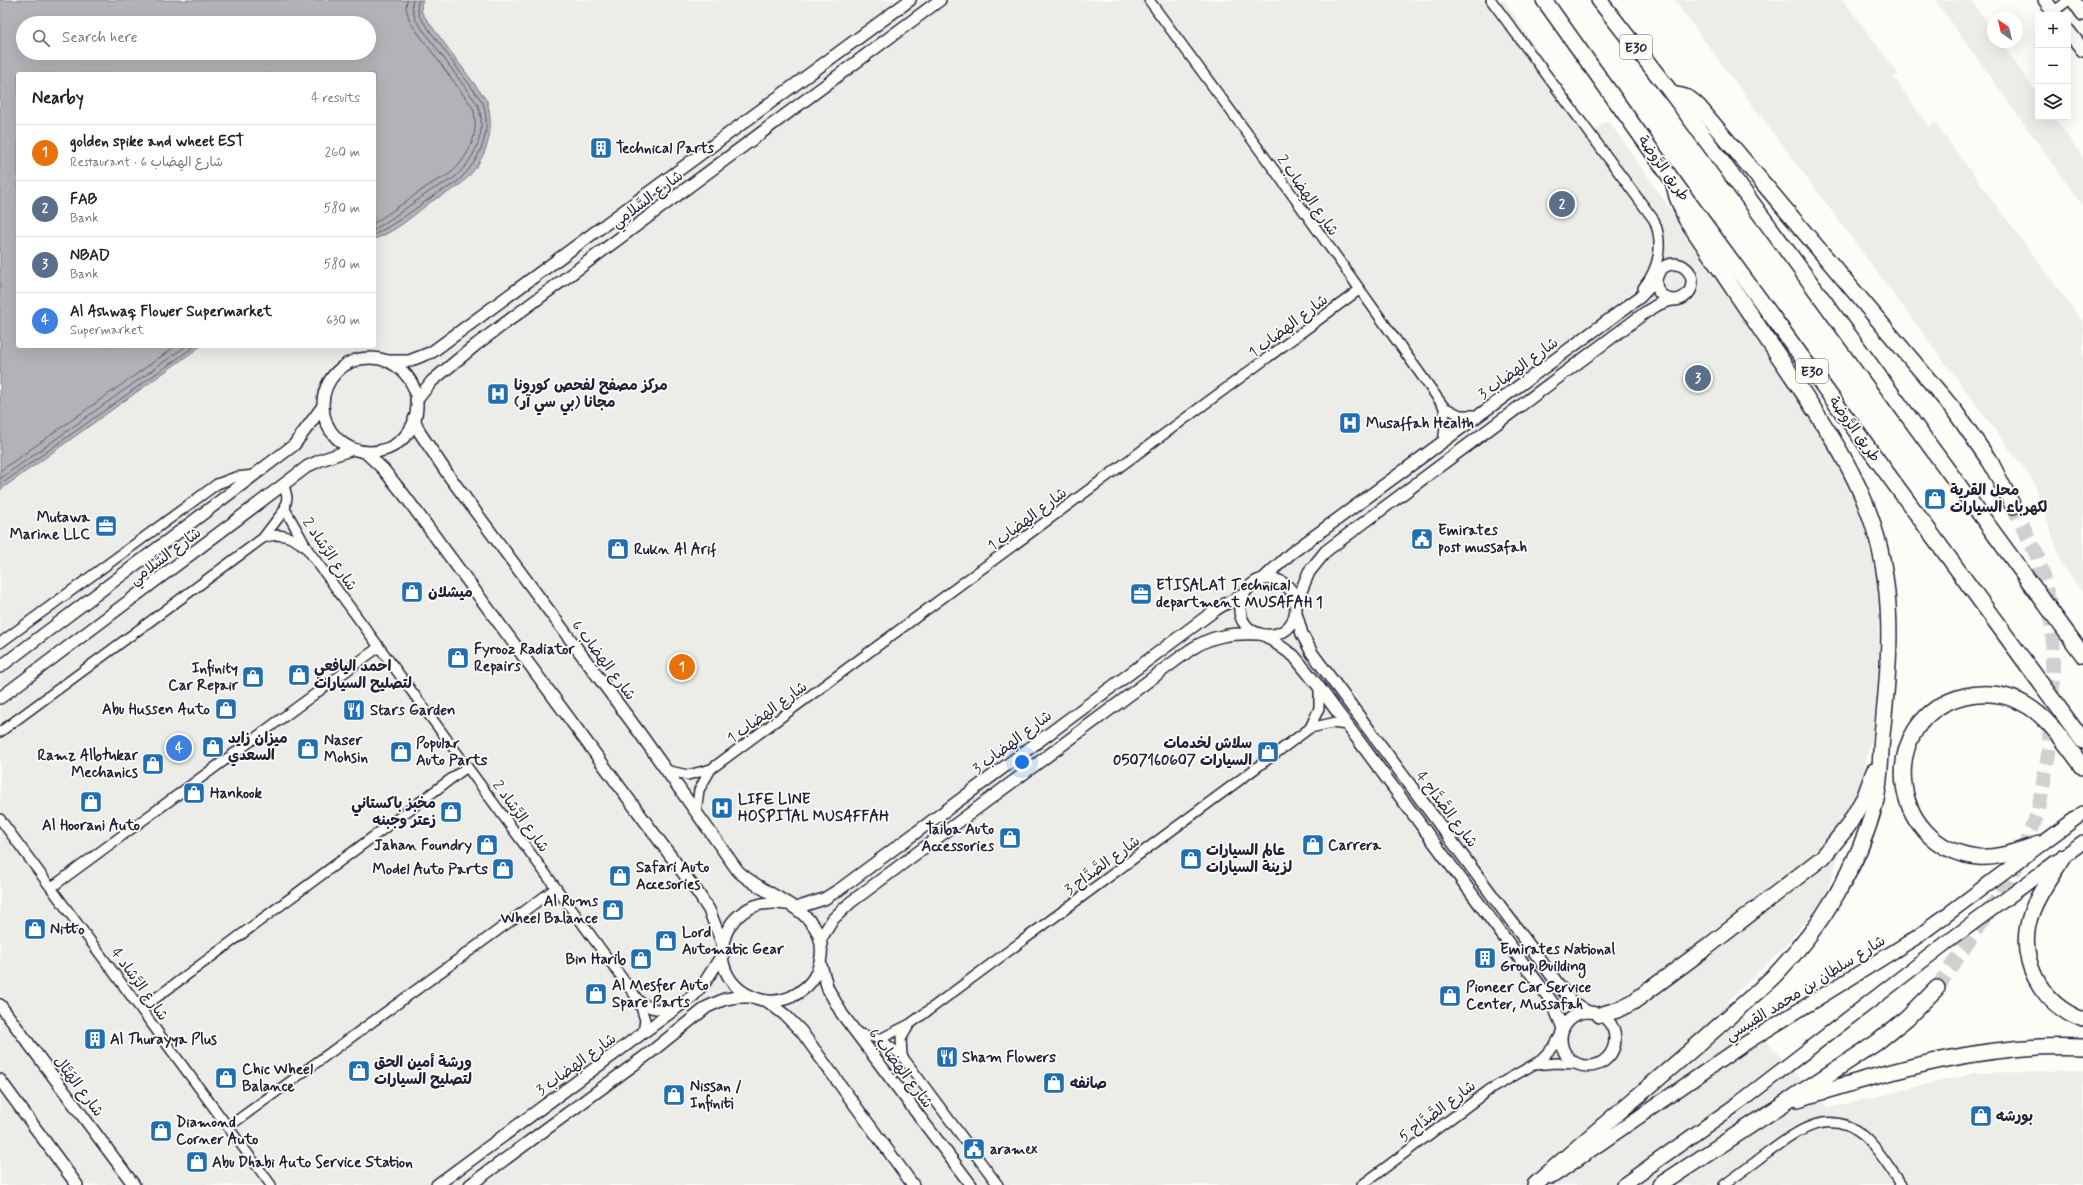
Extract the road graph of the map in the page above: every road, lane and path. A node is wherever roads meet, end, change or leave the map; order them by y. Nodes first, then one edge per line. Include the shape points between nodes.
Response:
1 (910, 0) edge
2 (940, 0) edge
3 (1149, 0) edge
4 (1491, 0) edge
5 (1544, 0) edge
6 (1599, 0) edge
7 (2069, 0) edge
8 (2073, 0) edge
9 (2050, 6) edge
10 (2083, 14) edge
11 (2071, 35) edge
12 (2083, 50) edge
13 (1673, 94) junction
14 (1674, 181) junction
15 (1656, 280) junction
16 (1359, 290) junction
17 (1671, 300) junction
18 (1630, 304) junction
19 (386, 361) junction
20 (416, 401) junction
21 (323, 406) junction
22 (1444, 407) junction
23 (1478, 415) junction
24 (414, 419) junction
25 (1443, 442) junction
26 (353, 449) junction
27 (365, 452) junction
28 (256, 474) junction
29 (284, 485) junction
30 (2013, 506) tunnel mouth
31 (285, 509) junction
32 (263, 538) junction
33 (308, 550) junction
34 (1262, 580) junction
35 (1243, 594) junction
36 (1296, 608) junction
37 (1262, 635) junction
38 (0, 643) edge
39 (379, 647) junction
40 (2083, 655) edge
41 (0, 667) edge
42 (1319, 687) junction
43 (0, 698) edge
44 (1347, 725) junction
45 (1310, 728) junction
46 (0, 732) edge
47 (2083, 740) edge
48 (1880, 754) junction
49 (468, 767) junction
50 (2083, 767) edge
51 (665, 770) junction
52 (711, 770) junction
53 (2083, 812) edge
54 (696, 814) junction
55 (0, 819) edge
56 (2082, 842) edge
57 (2039, 844) junction
58 (2064, 856) junction
59 (52, 888) junction
60 (556, 888) junction
61 (791, 906) junction
62 (820, 940) junction
63 (722, 950) junction
64 (820, 962) junction
65 (1937, 988) tunnel mouth
66 (753, 998) junction
67 (639, 1001) junction
68 (767, 1001) junction
69 (0, 1005) edge
70 (141, 1009) junction
71 (671, 1012) junction
72 (1594, 1014) junction
73 (2083, 1020) edge
74 (910, 1024) junction
75 (1562, 1031) junction
76 (643, 1033) junction
77 (857, 1033) junction
78 (880, 1039) junction
79 (2083, 1047) edge
80 (902, 1056) junction
81 (1578, 1064) junction
82 (1532, 1066) junction
83 (0, 1080) edge
84 (1780, 1104) junction
85 (228, 1127) junction
86 (78, 1185) edge
87 (134, 1185) edge
88 (271, 1185) edge
89 (437, 1185) edge
90 (470, 1185) edge
91 (913, 1185) edge
92 (971, 1185) edge
93 (998, 1185) edge
94 (1362, 1185) edge
95 (1535, 1185) edge
96 (1541, 1185) edge
97 (1623, 1185) edge
98 (1660, 1185) edge
99 (1724, 1185) edge
100 (1902, 1185) edge

1 - 19 street, شارع السَّلامِي via 432,352 410,361
2 - 20 street, شارع السَّلامِي via 477,344 432,382
3 - 16 street, شارع الهِضاب 2
4 - 18 street via 1654,220 1659,234 1658,257 1650,279
5 - 14 highway, طريق الرَّوضة / E30
6 - 13 highway, E30
7 - 9 street
8 - 10 main road
11 - 12 main road
13 - 30 highway via 1682,95 1699,108 1950,405 1991,463
13 - 40 highway, E30
14 - 47 highway, طريق الرَّوضة / E30
14 - 48 highway via 1686,219 1845,458 1878,538 1889,628 1888,680
15 - 17 street via 1660,293
15 - 17 street via 1659,272 1671,264 1680,265 1687,270 1692,282 1689,292 1681,298
15 - 18 street, شارع الهِضاب 3 via 1645,294
16 - 22 street, شارع الهِضاب 2
16 - 52 street, شارع الهِضاب 1
17 - 36 street via 1646,312 1326,551 1309,572
18 - 23 street, شارع الهِضاب 3
19 - 20 street via 407,376
19 - 21 street via 360,359 343,367 329,381 324,393
20 - 24 street
21 - 26 street via 325,420 331,432
21 - 28 street, شارع السَّلامِي via 294,445
22 - 23 street via 1460,415
22 - 25 street
23 - 25 street, شارع الهِضاب 3
24 - 27 street via 409,431 395,444 378,451
24 - 51 street, شارع الهِضاب 6 via 420,433 449,476
25 - 34 street, شارع الهِضاب 3 via 1286,557
26 - 27 street
26 - 29 street, شارع السَّلامِي via 308,466
27 - 63 street via 405,496 698,893 710,910
28 - 38 street via 236,477 217,484
28 - 41 street, شارع السَّلامِي
29 - 31 street, شارع الرَّشاد 2 via 287,497
29 - 43 street, شارع السَّلامِي
31 - 32 street
31 - 33 street, شارع الرَّشاد 2
32 - 33 street via 284,535
32 - 46 street
33 - 39 street, شارع الرَّشاد 2
34 - 35 street via 1247,587
34 - 36 street via 1270,579 1285,584 1290,590
35 - 37 street via 1239,606 1241,618 1248,628
35 - 61 street, شارع الهِضاب 3 via 1217,608 840,888 819,901
36 - 37 street via 1293,621 1285,630 1274,635
36 - 72 street, شارع الصَّدَّاح 4 via 1302,634 1312,653 1564,992 1572,1002
37 - 42 street, شارع الصَّدَّاح 4 via 1294,656
37 - 62 street via 1221,635 1204,641 1190,650 851,902 833,919
39 - 49 street, شارع الرَّشاد 2
39 - 59 street
42 - 44 street, شارع الصَّدَّاح 4
42 - 45 street, شارع الصَّدَّاح 3 via 1319,708
44 - 45 street, شارع الصَّدَّاح 3 via 1332,723
44 - 75 street, شارع الصَّدَّاح 4 via 1552,1002
45 - 74 street, شارع الصَّدَّاح 3
48 - 72 highway via 1865,796 1848,826 1823,857 1633,1002 1617,1010
48 - 95 highway via 1876,802 1864,841 1830,903 1808,936 1776,973 1707,1037
49 - 60 street, شارع الرَّشاد 2
49 - 70 street
50 - 57 highway via 2036,712 2018,700 1998,695 1969,695 1950,701 1927,717 1914,731 1904,758 1904,787 1913,814 1933,838 1950,849 1978,857 2007,855
51 - 52 street, شارع الهِضاب 1 via 688,775
51 - 54 street, شارع الهِضاب 6
52 - 54 street, شارع الهِضاب 1 via 699,790
53 - 57 main road, شارع سلطان بن محمد القبيسي
54 - 61 street, شارع الهِضاب 6 via 749,881
55 - 59 street, شارع الرَّشاد 4
56 - 58 main road
57 - 96 main road, شارع سلطان بن محمد القبيسي via 1969,900 1917,937 1746,1043
58 - 73 highway via 2031,914 2027,952 2035,978 2045,993 2062,1009
58 - 97 main road via 1946,943 1740,1102
59 - 70 street, شارع الرَّشاد 4
60 - 67 street, شارع الرَّشاد 2
60 - 85 street
61 - 62 street via 812,922
61 - 63 street via 774,902 762,903 745,910 732,922
62 - 64 street
63 - 66 street via 726,971 735,985
63 - 71 street, شارع الهِضاب 3 via 698,990
64 - 68 street via 810,983 801,991 791,997
64 - 77 street, شارع الهِضاب 6 via 832,998
65 - 84 highway via 1907,1018 1876,1043
66 - 68 street
66 - 90 street via 725,999 707,1007 651,1052
67 - 71 street, شارع الرَّشاد 2 via 651,1008
67 - 76 street, شارع الرَّشاد 2 via 645,1020
68 - 91 street via 801,1031
69 - 87 street, شارع الهَيَّال
70 - 85 street, شارع الرَّشاد 4
71 - 76 street, شارع الهِضاب 3
72 - 75 street via 1571,1018
72 - 81 street via 1605,1018 1613,1028 1614,1047 1607,1058 1596,1065
74 - 78 street, شارع الصَّدَّاح 3
74 - 80 street, شارع الصَّدَّاح 3 via 902,1039
75 - 81 street via 1564,1052
75 - 82 street, شارع الصَّدَّاح 5 via 1549,1052
76 - 89 street, شارع الهِضاب 3
77 - 78 street
77 - 92 street, شارع الهِضاب 6
78 - 80 street
79 - 84 highway via 2027,1047 1982,1052 1874,1076
80 - 93 street
81 - 82 street, شارع الصَّدَّاح 5
82 - 94 street, شارع الصَّدَّاح 5 via 1489,1090
83 - 86 street
84 - 98 highway
85 - 88 street, شارع الرَّشاد 4
99 - 100 street via 1797,1131 1821,1123 1834,1122 1850,1126 1865,1137

